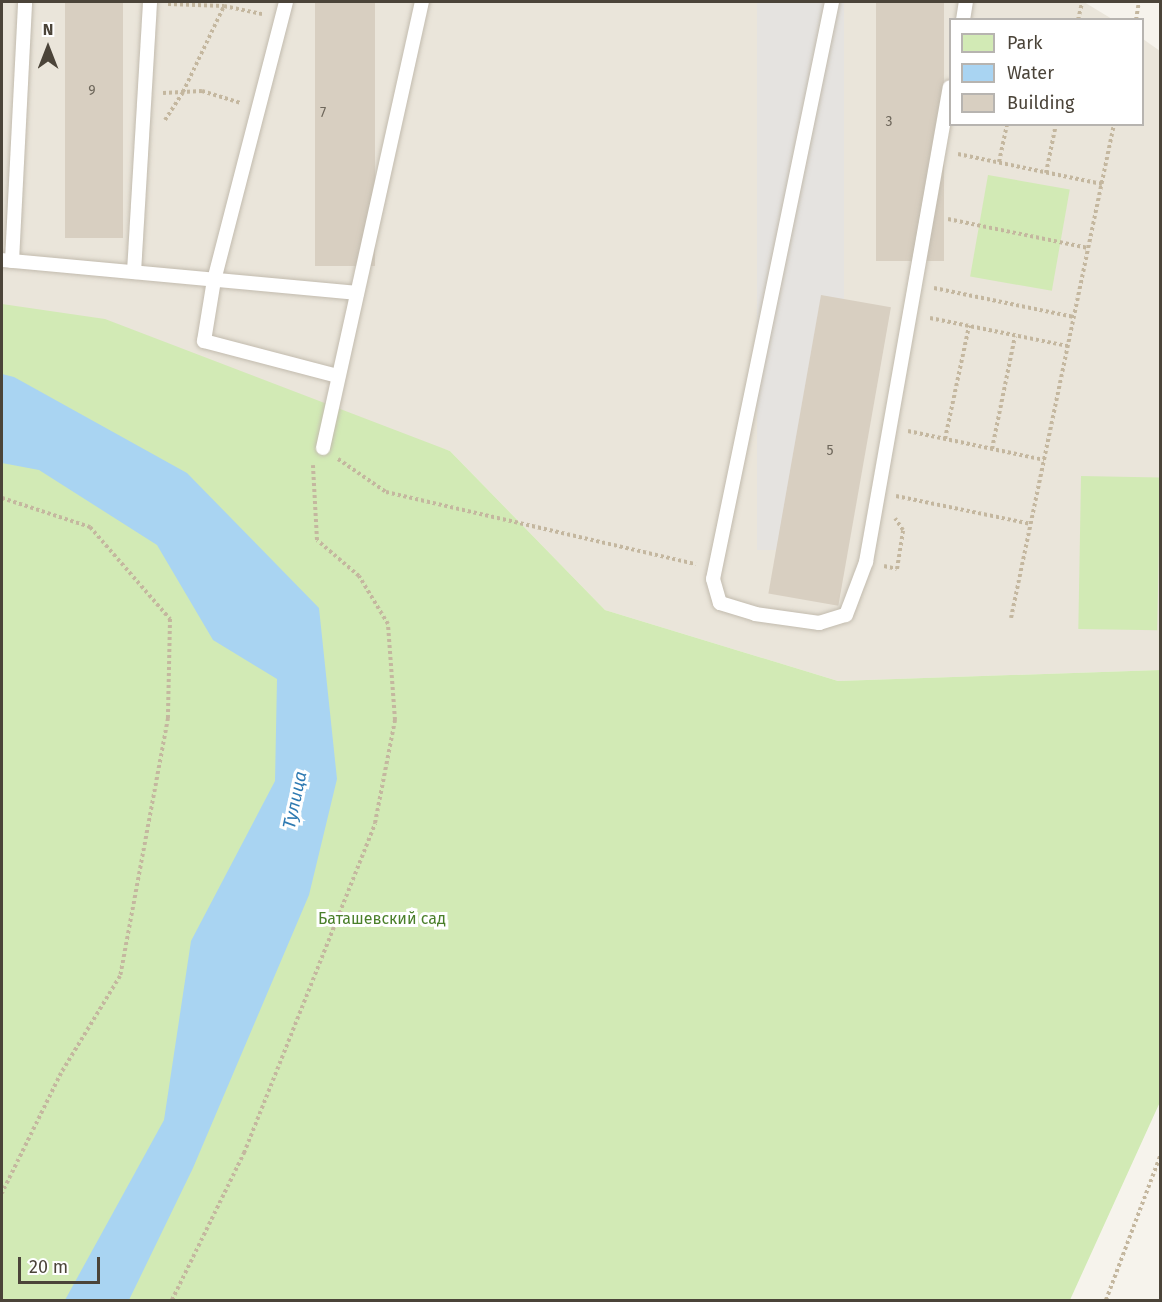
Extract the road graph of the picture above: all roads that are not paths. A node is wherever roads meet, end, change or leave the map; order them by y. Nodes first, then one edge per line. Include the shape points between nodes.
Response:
1 (25, 2) edge
2 (150, 2) edge
3 (286, 2) edge
4 (422, 2) edge
5 (832, 2) edge
6 (966, 2) edge
7 (963, 18) edge
8 (949, 98) edge
9 (7, 260) edge
10 (134, 272) junction
11 (214, 280) junction
12 (356, 293) junction
13 (337, 376) junction
14 (323, 448) road end

1 - 9 lane
2 - 10 lane
3 - 11 lane
4 - 12 lane
5 - 8 lane via 712,579 720,603 755,614 819,623 846,615 866,562
6 - 7 lane
9 - 10 lane
10 - 11 lane
11 - 12 lane
11 - 13 lane via 204,341
12 - 13 lane
13 - 14 lane

